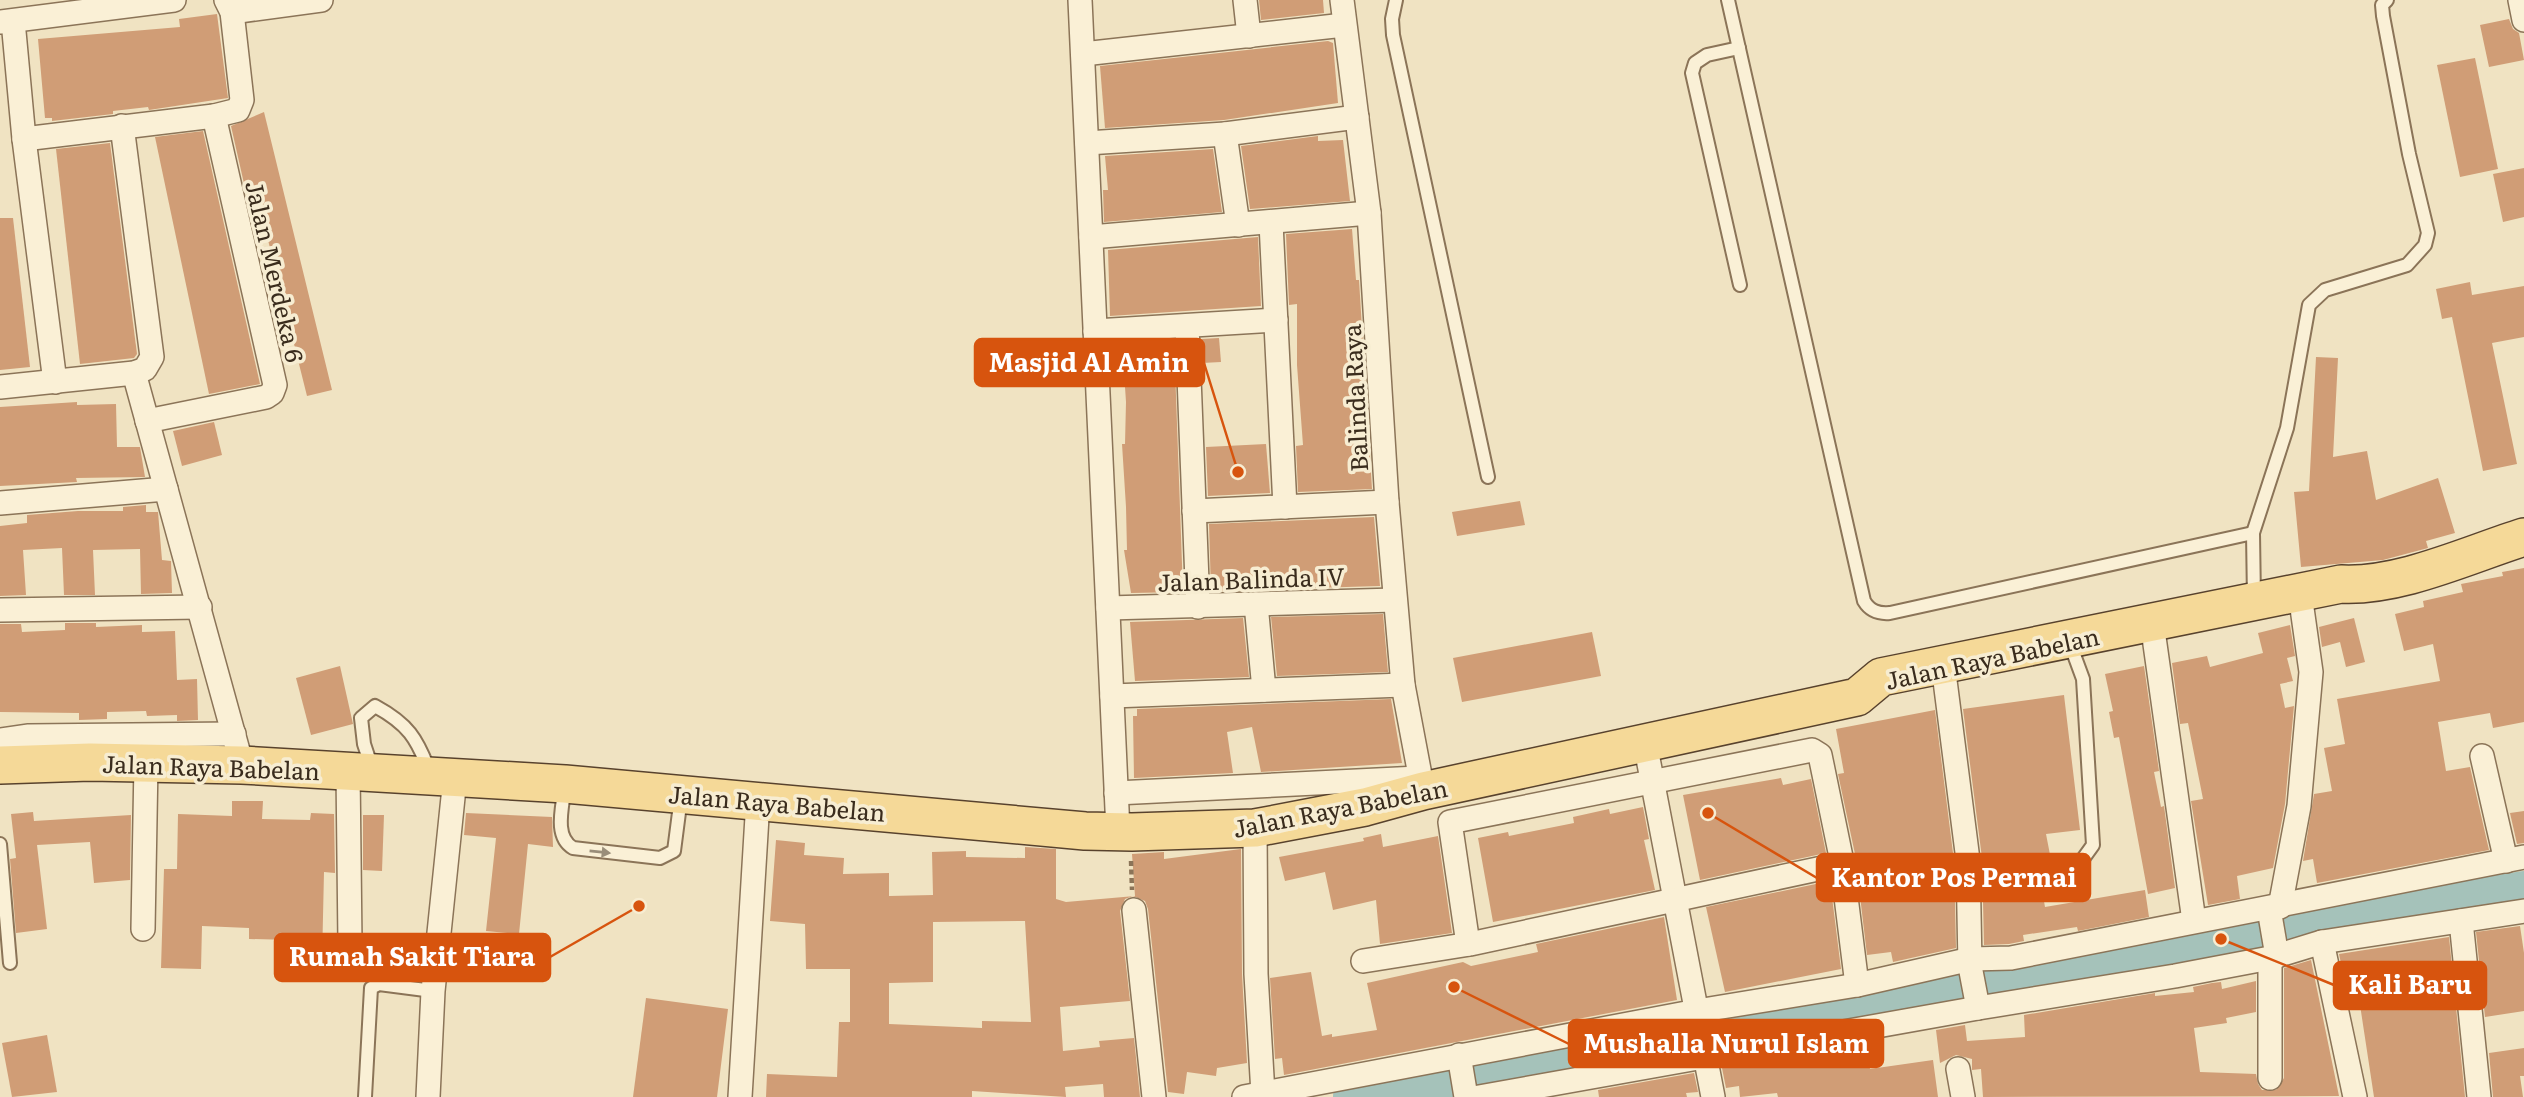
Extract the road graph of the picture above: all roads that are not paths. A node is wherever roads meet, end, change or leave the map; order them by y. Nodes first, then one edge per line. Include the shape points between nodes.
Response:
1 (174, 0) edge
2 (321, 0) edge
3 (1080, 0) edge
4 (1245, 0) edge
5 (1342, 0) edge
6 (1396, 0) edge
7 (1728, 0) edge
8 (2387, 0) edge
9 (2520, 0) edge
10 (229, 6) edge
11 (2524, 20) edge
12 (7, 22) edge
13 (1344, 26) junction
14 (1249, 36) junction
15 (1739, 48) junction
16 (1083, 54) junction
17 (214, 116) junction
18 (1357, 117) junction
19 (122, 126) junction
20 (1225, 134) junction
21 (24, 139) junction
22 (1087, 143) junction
23 (1369, 214) junction
24 (1272, 223) junction
25 (1238, 225) junction
26 (1091, 237) junction
27 (1740, 285) dead end
28 (1276, 320) junction
29 (1187, 326) junction
30 (1095, 331) junction
31 (134, 373) junction
32 (55, 382) junction
33 (0, 387) edge
34 (147, 421) junction
35 (1488, 477) dead end
36 (166, 489) junction
37 (1387, 502) junction
38 (0, 503) edge
39 (1285, 507) junction
40 (1194, 511) junction
41 (2253, 533) junction
42 (2524, 537) edge
43 (2300, 594) junction
44 (1395, 600) junction
45 (1256, 604) junction
46 (2254, 604) junction
47 (200, 607) junction
48 (1198, 607) junction
49 (1108, 608) junction
50 (0, 610) edge
51 (2152, 623) junction
52 (2069, 640) junction
53 (1942, 665) junction
54 (1403, 685) junction
55 (1264, 690) junction
56 (1112, 696) junction
57 (0, 740) edge
58 (1645, 743) junction
59 (238, 749) junction
60 (2482, 756) dead end
61 (146, 763) junction
62 (0, 765) edge
63 (361, 772) junction
64 (443, 777) junction
65 (565, 784) junction
66 (1653, 784) junction
67 (1421, 785) junction
68 (682, 793) junction
69 (1116, 793) junction
70 (763, 801) junction
71 (1255, 828) junction
72 (1125, 832) junction
73 (0, 844) edge
74 (2515, 859) edge
75 (1841, 864) junction
76 (2048, 880) dead end
77 (1674, 901) junction
78 (2273, 909) junction
79 (1134, 910) road end
80 (2524, 911) edge
81 (2194, 921) junction
82 (2461, 921) junction
83 (143, 929) dead end
84 (2322, 942) junction
85 (350, 944) dead end
86 (1468, 944) junction
87 (2274, 955) junction
88 (1363, 961) dead end
89 (1970, 962) junction
90 (10, 963) dead end
91 (1857, 985) junction
92 (433, 991) junction
93 (1977, 1004) junction
94 (1698, 1015) junction
95 (1706, 1053) junction
96 (1459, 1059) junction
97 (1958, 1069) dead end
98 (2270, 1078) dead end
99 (1253, 1096) edge
100 (1482, 1096) edge
101 (365, 1097) edge
102 (428, 1097) edge
103 (740, 1097) edge
104 (755, 1097) edge
105 (1154, 1097) edge
106 (1713, 1097) edge
107 (1963, 1097) edge
108 (2355, 1097) edge
109 (2479, 1097) edge

1 - 12 street
2 - 10 street
3 - 16 street
4 - 14 street
5 - 13 street, Balinda Raya
6 - 35 lane via 1393,35
7 - 15 lane
8 - 41 lane via 2382,5 2383,16 2428,233 2425,245 2407,265 2325,290 2309,305 2287,428
9 - 11 street
10 - 17 street via 241,106
12 - 21 street
13 - 14 street
13 - 18 street, Balinda Raya
14 - 16 street
15 - 27 lane via 1707,55 1695,63 1692,73
15 - 41 lane via 1869,608 1890,613
16 - 22 street
17 - 19 street
17 - 34 street, Jalan Merdeka 6 via 275,385 266,397
18 - 20 street
18 - 23 street, Balinda Raya
19 - 21 street
19 - 31 street via 152,357 145,369
20 - 22 street
20 - 25 street
21 - 32 street
22 - 26 street
23 - 24 street
23 - 37 street, Balinda Raya
24 - 25 street
24 - 28 street
25 - 26 street
26 - 30 street
28 - 29 street
28 - 39 street
29 - 30 street
29 - 40 street
30 - 49 street
31 - 32 street
31 - 34 street
32 - 33 street
34 - 36 street
36 - 38 street
36 - 47 street
37 - 39 street
37 - 44 street, Balinda Raya
39 - 40 street
40 - 48 street
41 - 46 lane
42 - 43 main road, Jalan Raya Babelan via 2391,580 2341,584
43 - 46 main road, Jalan Raya Babelan
43 - 78 street via 2311,672 2299,806
44 - 45 street, Jalan Balinda IV
44 - 54 street, Balinda Raya
45 - 48 street, Jalan Balinda IV
45 - 55 street
46 - 51 main road, Jalan Raya Babelan
47 - 50 street
47 - 59 street
48 - 49 street, Jalan Balinda IV
49 - 56 street
51 - 52 main road, Jalan Raya Babelan
51 - 81 street
52 - 53 main road, Jalan Raya Babelan
52 - 76 lane via 2083,679 2093,845 2080,863
53 - 58 main road, Jalan Raya Babelan via 1881,677 1857,697
53 - 89 street via 1968,860
54 - 55 street
54 - 67 street, Balinda Raya
55 - 56 street
56 - 69 street
57 - 59 street via 29,736
58 - 66 street
58 - 67 main road, Jalan Raya Babelan
59 - 61 main road, Jalan Raya Babelan
59 - 63 main road, Jalan Raya Babelan
60 - 74 street
61 - 62 main road, Jalan Raya Babelan
61 - 83 street
63 - 64 main road, Jalan Raya Babelan
63 - 64 lane via 361,718 376,706 397,718
63 - 85 street
64 - 65 main road, Jalan Raya Babelan
64 - 92 street
65 - 68 main road, Jalan Raya Babelan
65 -> 68 lane via 561,834 566,844 660,858 674,851
66 - 75 street via 1815,750 1820,755
66 - 77 street
66 - 86 street via 1450,822
67 - 69 street
67 - 71 main road, Jalan Raya Babelan via 1365,807
68 - 70 main road, Jalan Raya Babelan
69 - 72 street
70 - 72 main road, Jalan Raya Babelan
70 - 103 street
70 - 104 street
71 - 72 main road, Jalan Raya Babelan
71 - 99 street
73 - 90 lane
74 - 78 street
75 - 77 street
75 - 91 street
77 - 86 street
77 - 94 street
78 - 81 street
78 - 87 street
79 - 105 street
80 - 82 street
81 - 89 street
82 - 84 street
82 - 109 street
84 - 87 street
84 - 108 street
86 - 88 street
87 - 93 street
87 - 98 street
89 - 91 street
89 - 93 street
91 - 94 street
92 - 101 lane via 379,984 371,988
92 - 102 street
93 - 95 street
94 - 95 street
94 - 96 street
95 - 100 street
95 - 106 street
96 - 99 street
96 - 100 street
97 - 107 street

